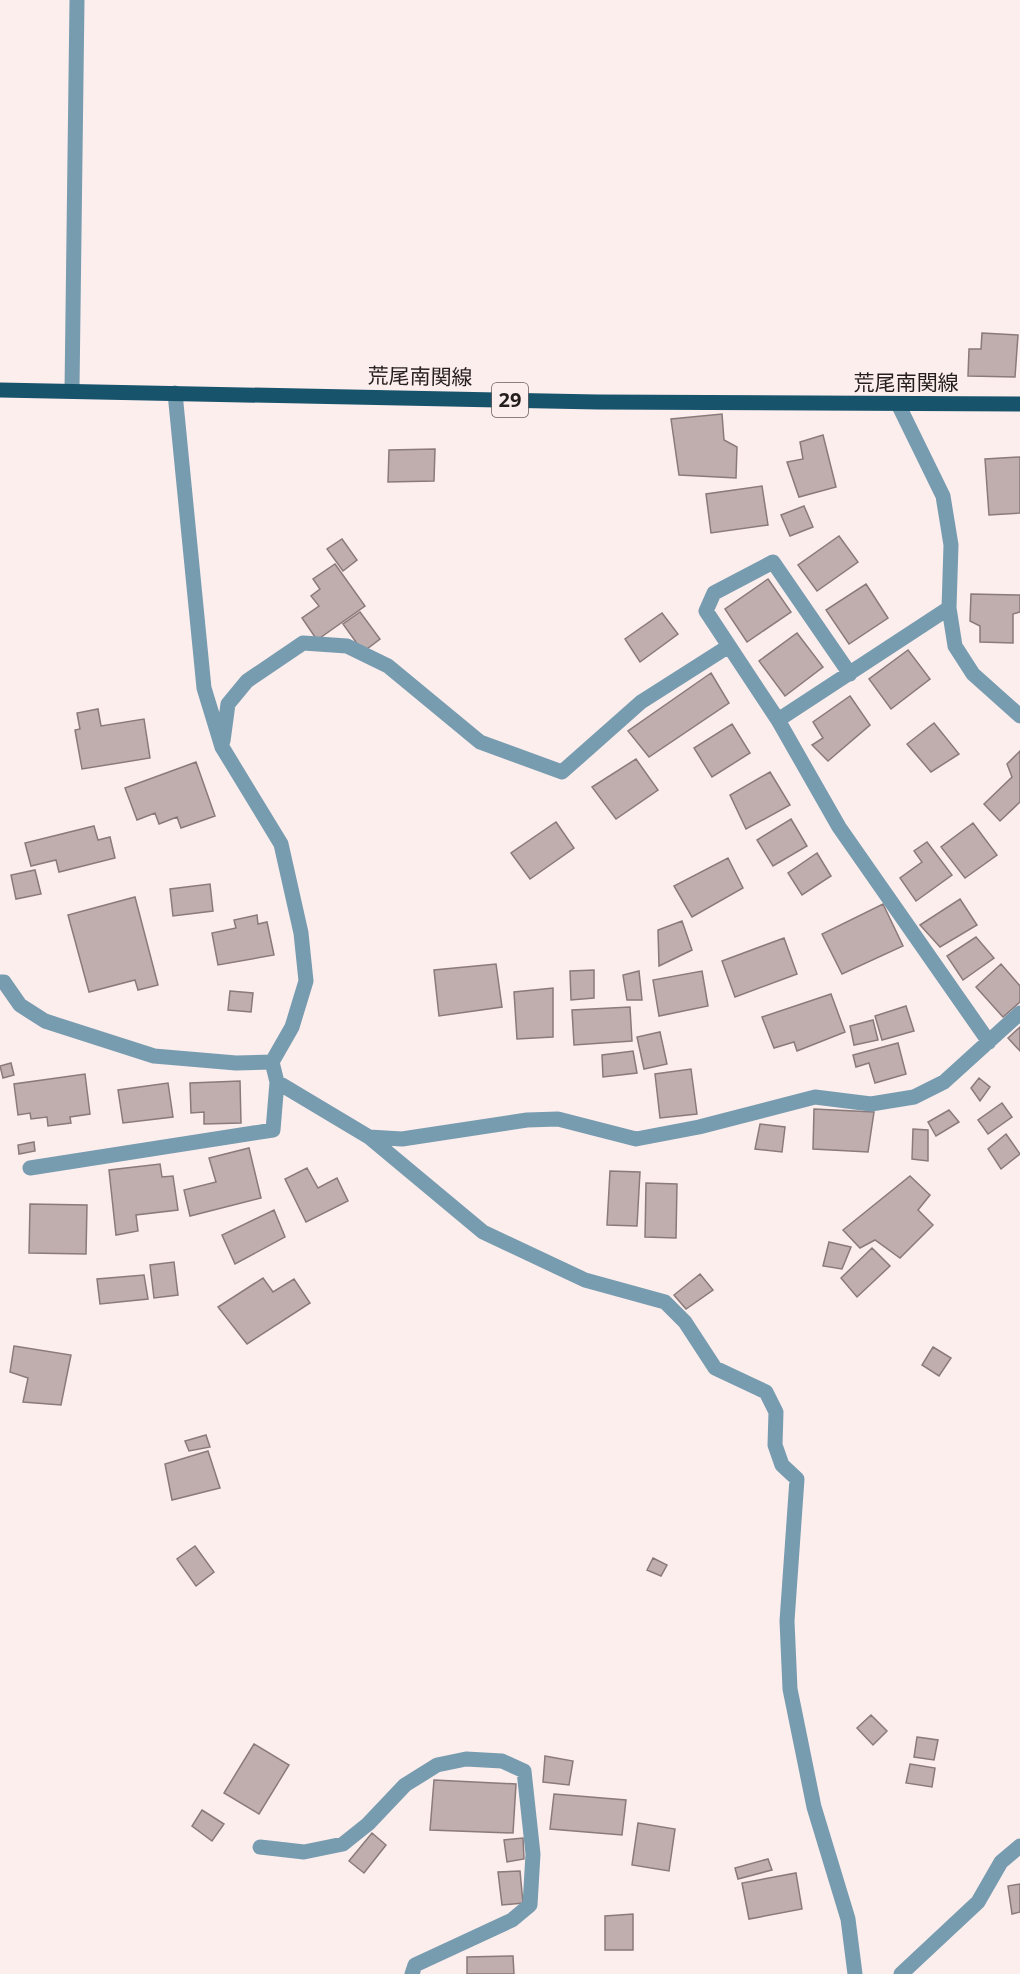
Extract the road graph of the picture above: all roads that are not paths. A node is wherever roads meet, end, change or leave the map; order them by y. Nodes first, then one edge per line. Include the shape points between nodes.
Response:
1 (77, 0) edge
2 (0, 390) edge
3 (72, 390) junction
4 (175, 393) junction
5 (1020, 404) edge
6 (898, 405) junction
7 (949, 608) junction
8 (729, 646) junction
9 (850, 674) junction
10 (1020, 716) edge
11 (778, 720) junction
12 (222, 747) junction
13 (0, 982) edge
14 (1020, 1013) edge
15 (989, 1042) junction
16 (272, 1062) junction
17 (277, 1082) junction
18 (369, 1137) junction
19 (30, 1168) dead end
20 (1020, 1846) edge
21 (260, 1847) dead end
22 (412, 1974) edge
23 (855, 1974) edge
24 (901, 1974) edge

1 - 3 street
2 - 3 main road, 荒尾南関線 / 29
3 - 4 main road, 荒尾南関線 / 29
4 - 6 main road, 荒尾南関線 / 29
4 - 12 street via 204,688
5 - 6 main road, 荒尾南関線 / 29
6 - 7 street via 943,496 951,545
7 - 9 street
7 - 10 street via 955,646 973,674
8 - 9 street via 706,610 714,593 773,562
8 - 11 street
8 - 12 street via 641,702 562,772 480,742 388,666 347,646 303,643 247,681 228,704
9 - 11 street
11 - 15 street via 839,826
12 - 16 street via 281,844 301,933 306,981 292,1026
13 - 16 street via 4,982 20,1005 45,1021 154,1056
14 - 15 street
15 - 18 street via 944,1082 914,1097 871,1104 816,1097 636,1139 558,1119 527,1119 402,1139
16 - 17 street
17 - 18 street
17 - 19 street via 273,1130
18 - 23 street via 483,1232 585,1280 666,1302 685,1322 715,1368 766,1392 776,1412 775,1445 782,1465 797,1479 787,1621 790,1689 814,1807 848,1919
20 - 24 street via 1001,1862 978,1902
21 - 22 street via 304,1852 343,1844 405,1785 437,1765 466,1759 502,1761 524,1771 533,1854 530,1905 512,1920 415,1965

